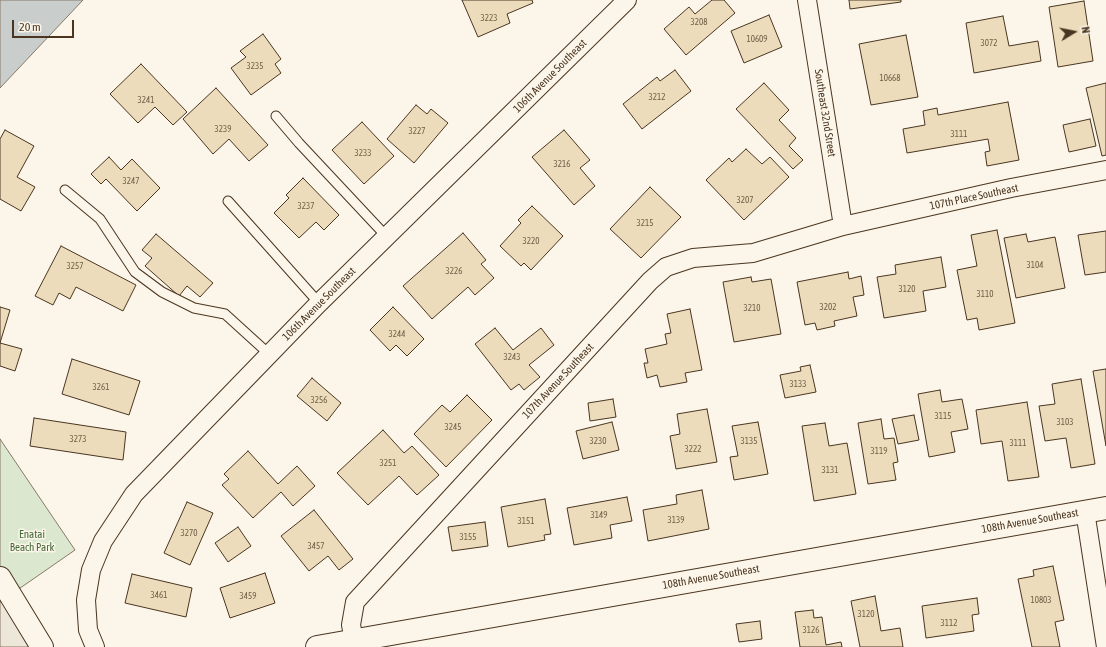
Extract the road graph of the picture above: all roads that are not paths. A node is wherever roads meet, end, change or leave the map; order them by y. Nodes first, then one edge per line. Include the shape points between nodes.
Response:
1 (627, 0) edge
2 (807, 0) edge
3 (276, 116) dead end
4 (1106, 170) edge
5 (65, 190) dead end
6 (228, 201) dead end
7 (843, 226) junction
8 (387, 237) junction
9 (319, 304) junction
10 (269, 354) junction
11 (1096, 510) edge
12 (0, 578) edge
13 (354, 640) junction
14 (42, 647) edge
15 (95, 647) edge
16 (317, 647) edge
17 (1106, 647) edge

1 - 8 street, 106th Avenue Southeast
2 - 7 street, Southeast 32nd Street
3 - 8 lane
4 - 7 street, 107th Place Southeast
5 - 10 lane via 100,219 135,272 162,292 194,308 225,314
6 - 9 lane
7 - 13 street, 107th Avenue Southeast via 753,253 693,258 666,267 650,281 355,602 351,625
8 - 9 street, 106th Avenue Southeast
9 - 10 street, 106th Avenue Southeast
10 - 15 street, 106th Avenue Southeast via 134,494 103,540 91,570 86,600 88,630
11 - 13 main road, 108th Avenue Southeast
11 - 17 street
12 - 14 main road
13 - 16 main road, 108th Avenue Southeast

